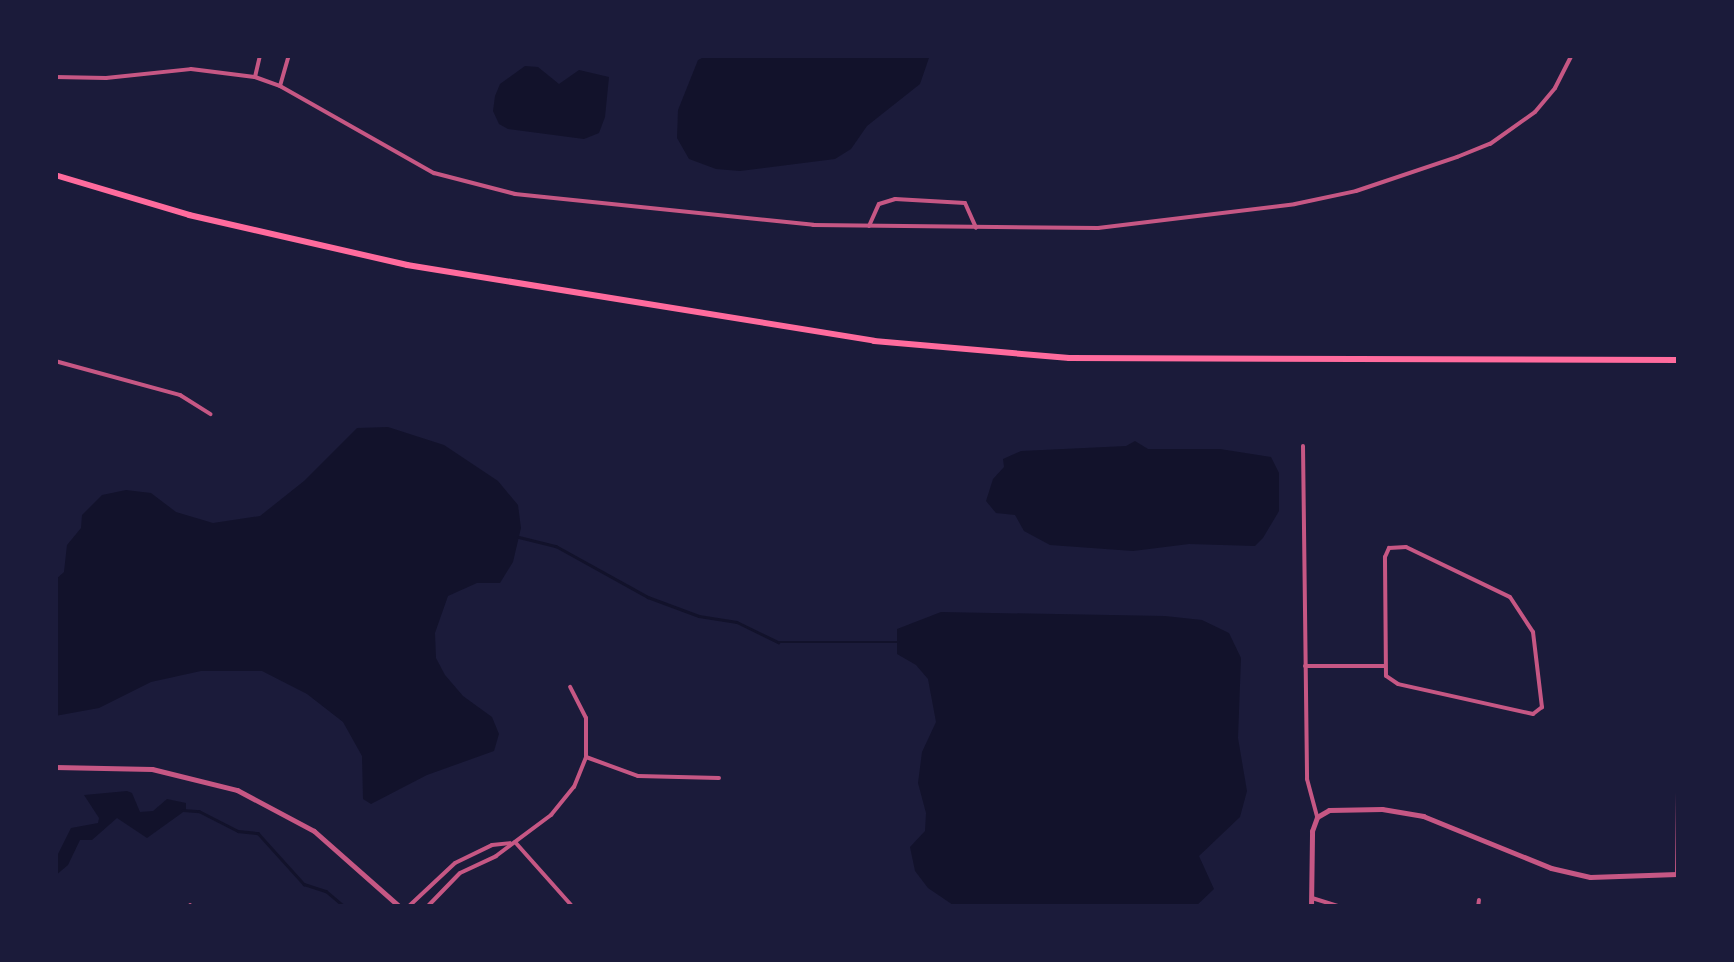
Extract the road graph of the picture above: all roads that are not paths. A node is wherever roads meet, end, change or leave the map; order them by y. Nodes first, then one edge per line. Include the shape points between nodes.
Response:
1 (260, 55) edge
2 (289, 55) edge
3 (1572, 55) edge
4 (55, 77) edge
5 (254, 78) junction
6 (280, 86) junction
7 (55, 175) edge
8 (869, 226) junction
9 (976, 228) junction
10 (1679, 360) edge
11 (55, 361) edge
12 (210, 414) dead end
13 (1304, 446) dead end
14 (1304, 666) junction
15 (1386, 666) junction
16 (570, 687) dead end
17 (1679, 718) edge
18 (586, 757) junction
19 (55, 767) edge
20 (719, 778) dead end
21 (1316, 817) junction
22 (515, 842) junction
23 (1678, 874) edge
24 (1312, 898) junction
25 (400, 907) edge
26 (408, 907) edge
27 (427, 907) edge
28 (572, 907) edge
29 (1311, 907) edge
30 (1342, 907) edge

1 - 5 street
2 - 6 street
3 - 9 street via 1555,88 1516,128 1356,192 1170,222
4 - 5 street via 192,70
5 - 6 street
6 - 8 street via 390,152 473,184 613,206
7 - 10 main road via 208,220 407,265 890,343 1069,358
8 - 9 street
8 - 9 street via 879,204 895,199 964,203
11 - 12 street via 180,395
13 - 14 street
14 - 15 street
14 - 21 street via 1306,779
15 - 15 street via 1386,557 1389,548 1406,547 1510,597 1532,632 1542,707 1533,714 1398,684 1386,676
16 - 18 street via 586,718
17 - 23 street
18 - 20 street via 638,776
18 - 22 street via 574,787 552,814
19 - 25 street via 152,769 236,790 314,831
21 - 23 street via 1329,810 1402,811 1568,872
21 - 24 street
22 - 26 street via 455,863
22 - 27 street via 460,874
22 - 28 street
24 - 29 street
24 - 30 street

